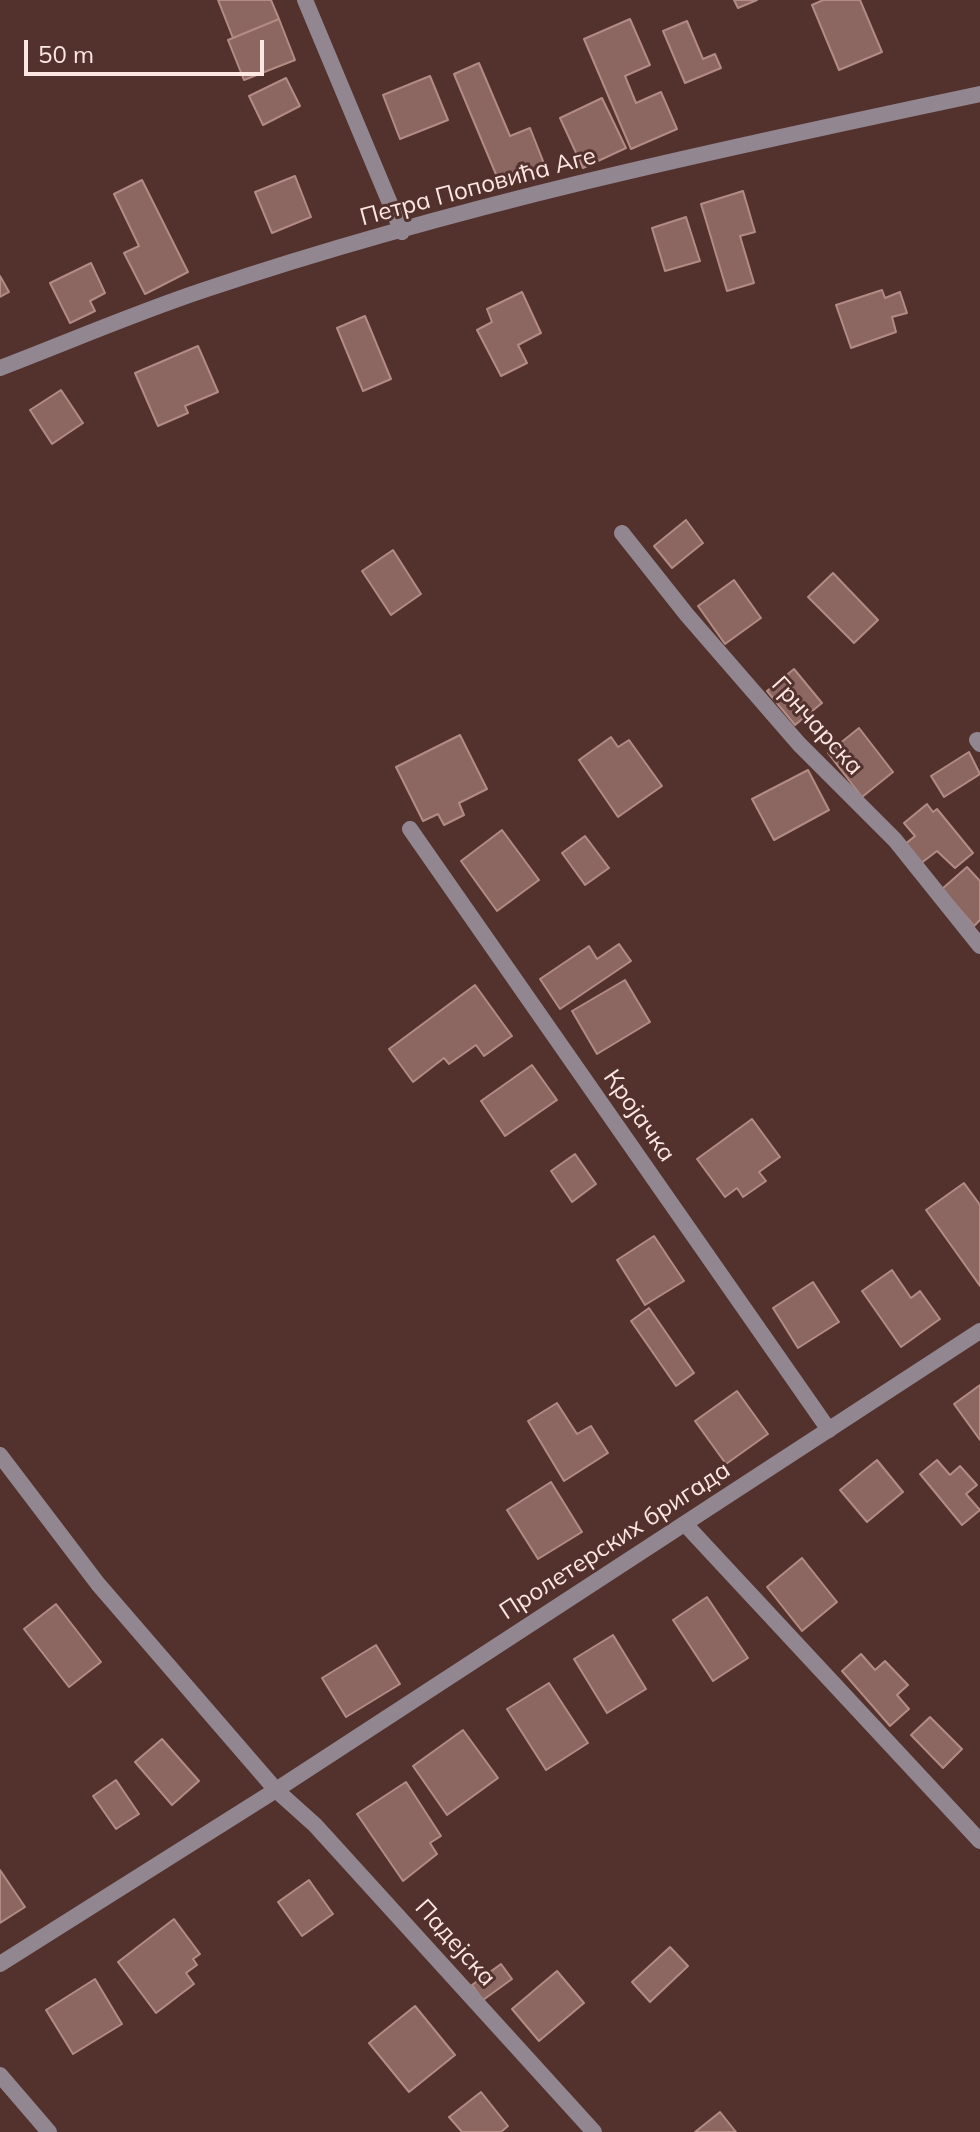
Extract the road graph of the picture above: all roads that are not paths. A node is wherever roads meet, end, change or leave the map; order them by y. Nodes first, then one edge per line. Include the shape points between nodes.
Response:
1 (305, 0) edge
2 (980, 94) edge
3 (402, 232) junction
4 (0, 368) edge
5 (622, 533) dead end
6 (410, 829) dead end
7 (980, 946) edge
8 (980, 1331) edge
9 (829, 1430) junction
10 (0, 1455) edge
11 (685, 1524) junction
12 (276, 1790) junction
13 (980, 1841) edge
14 (0, 1964) edge
15 (0, 2075) edge
16 (49, 2132) edge
17 (594, 2132) edge

1 - 3 street
2 - 3 street, Петра Поповића Аге via 617,174
3 - 4 street, Петра Поповића Аге via 203,291
5 - 7 street, Грнчарска via 799,744 895,840
6 - 9 street, Кројачка
8 - 9 street, Пролетерских бригада
9 - 11 street, Пролетерских бригада
10 - 12 street via 98,1584
11 - 12 street, Пролетерских бригада
11 - 13 street
12 - 14 street, Пролетерских бригада
12 - 17 street, Падејска via 315,1825
15 - 16 street

